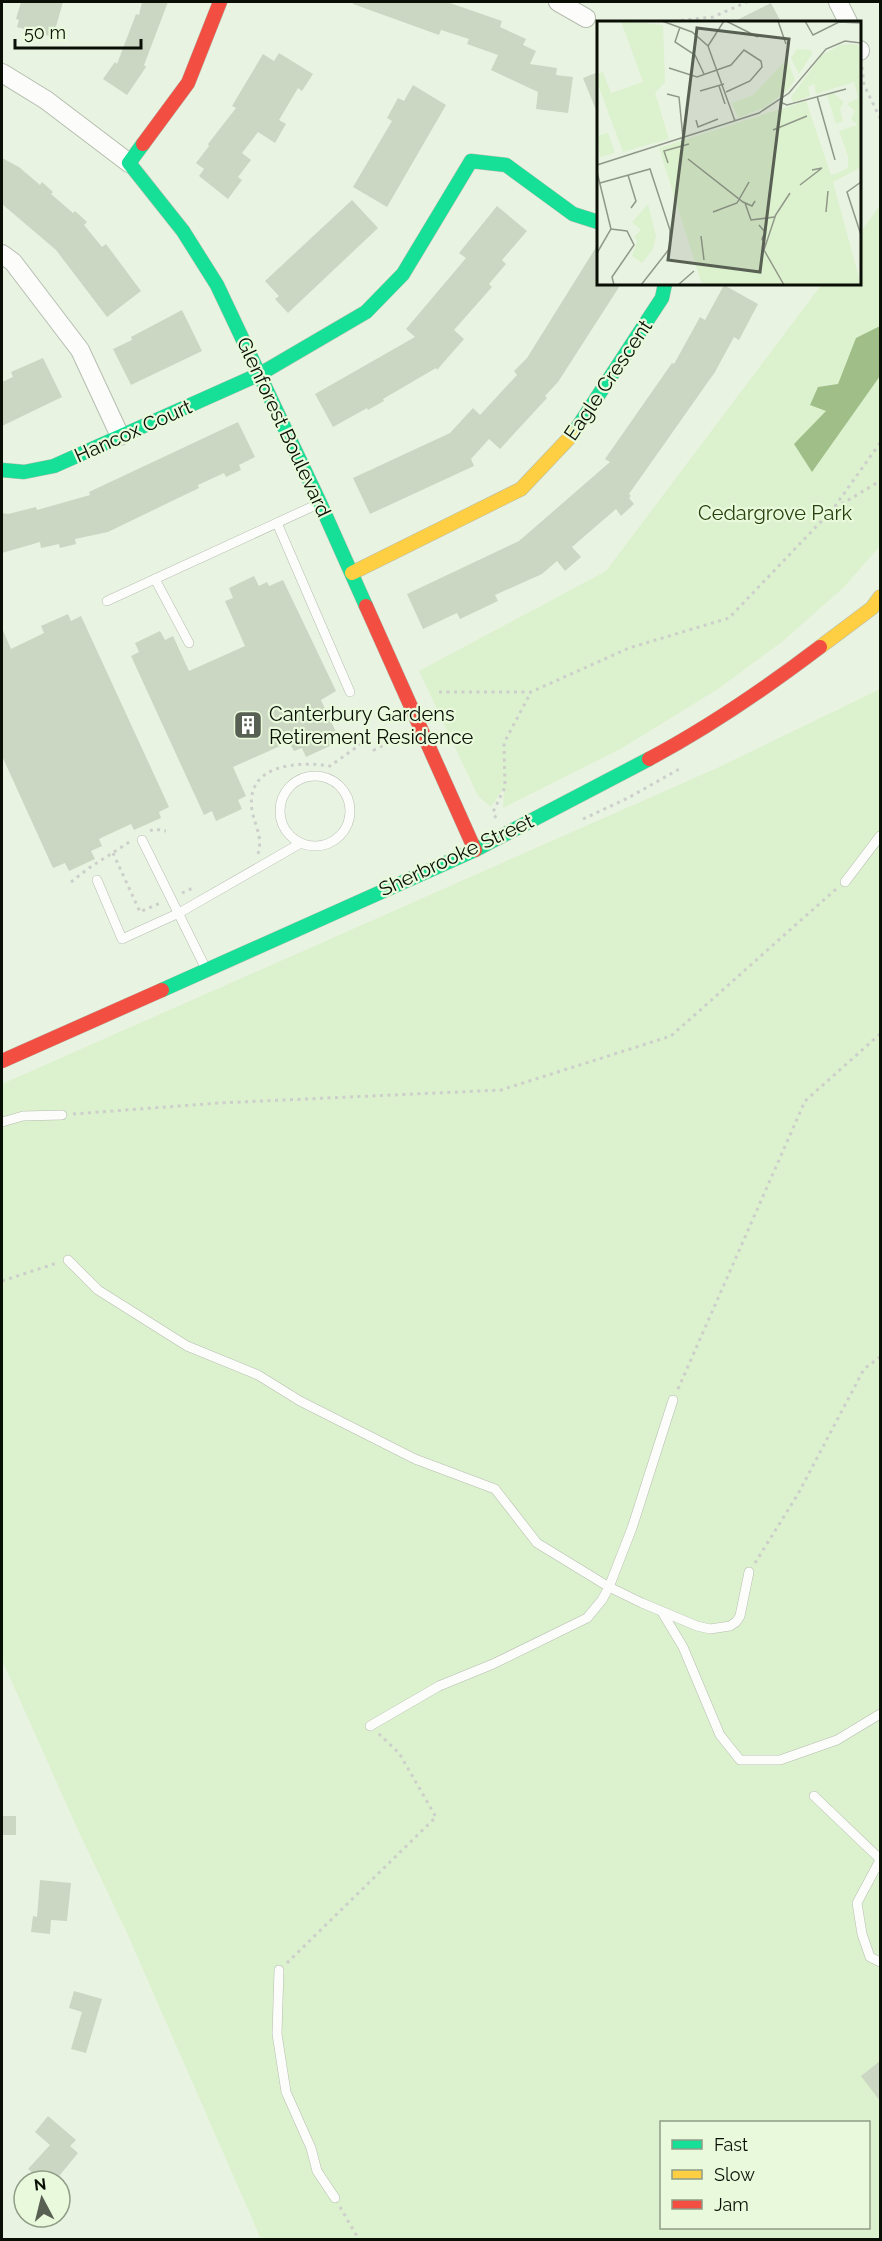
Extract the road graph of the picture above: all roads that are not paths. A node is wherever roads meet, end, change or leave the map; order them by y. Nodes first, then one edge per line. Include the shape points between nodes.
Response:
1 (220, 2) edge
2 (558, 2) edge
3 (838, 2) edge
4 (586, 18) dead end
5 (848, 21) edge
6 (2, 73) edge
7 (129, 163) junction
8 (597, 222) edge
9 (2, 254) edge
10 (665, 285) edge
11 (260, 374) junction
12 (120, 436) junction
13 (2, 470) edge
14 (320, 503) junction
15 (277, 523) junction
16 (352, 573) junction
17 (155, 579) junction
18 (107, 601) dead end
19 (878, 606) edge
20 (189, 642) dead end
21 (350, 692) dead end
22 (880, 836) edge
23 (141, 837) road end
24 (301, 843) junction
25 (475, 850) junction
26 (96, 880) dead end
27 (845, 882) road end
28 (179, 913) junction
29 (206, 969) junction
30 (2, 1061) edge
31 (62, 1115) road end
32 (2, 1122) edge
33 (68, 1260) road end
34 (673, 1400) road end
35 (749, 1572) road end
36 (609, 1587) junction
37 (662, 1612) junction
38 (880, 1714) edge
39 (370, 1726) road end
40 (814, 1797) dead end
41 (880, 1859) edge
42 (880, 1962) edge
43 (279, 1970) road end
44 (335, 2198) road end

1 - 7 street via 188,83
2 - 4 street
3 - 5 street
6 - 7 street, Glenforest Boulevard via 46,100
7 - 11 street, Glenforest Boulevard via 183,231 217,285
8 - 11 street via 573,214 506,165 471,161 403,274 366,312
9 - 12 street via 13,262 80,350
10 - 16 street, Eagle Crescent via 662,298 569,441 521,489
11 - 12 street, Hancox Court
11 - 14 street, Glenforest Boulevard
12 - 13 street, Hancox Court via 54,466 24,472
14 - 15 lane
14 - 16 street, Glenforest Boulevard
15 - 17 lane
15 - 21 lane
16 - 25 street, Glenforest Boulevard
17 - 18 lane
17 - 20 lane
19 - 25 street, Sherbrooke Street via 689,738
22 - 27 lane
23 - 28 lane
24 - 24 lane via 324,845 343,833 351,811 344,790 336,782 313,775 292,784 284,794 280,817 291,837
24 - 28 lane
25 - 29 street, Sherbrooke Street
26 - 28 lane via 122,939
28 - 29 lane
29 - 30 street, Sherbrooke Street
31 - 32 lane via 23,1116
33 - 36 lane via 98,1290 187,1346 258,1375 300,1401 415,1459 495,1489 537,1543
34 - 36 lane
35 - 37 lane via 740,1616 730,1626 710,1629
36 - 37 lane
36 - 39 lane via 587,1618 439,1686
37 - 38 lane via 683,1647 720,1735 740,1760 780,1760 837,1740
40 - 41 lane
41 - 42 lane via 857,1903 870,1957
43 - 44 lane via 277,2034 286,2092 317,2171

